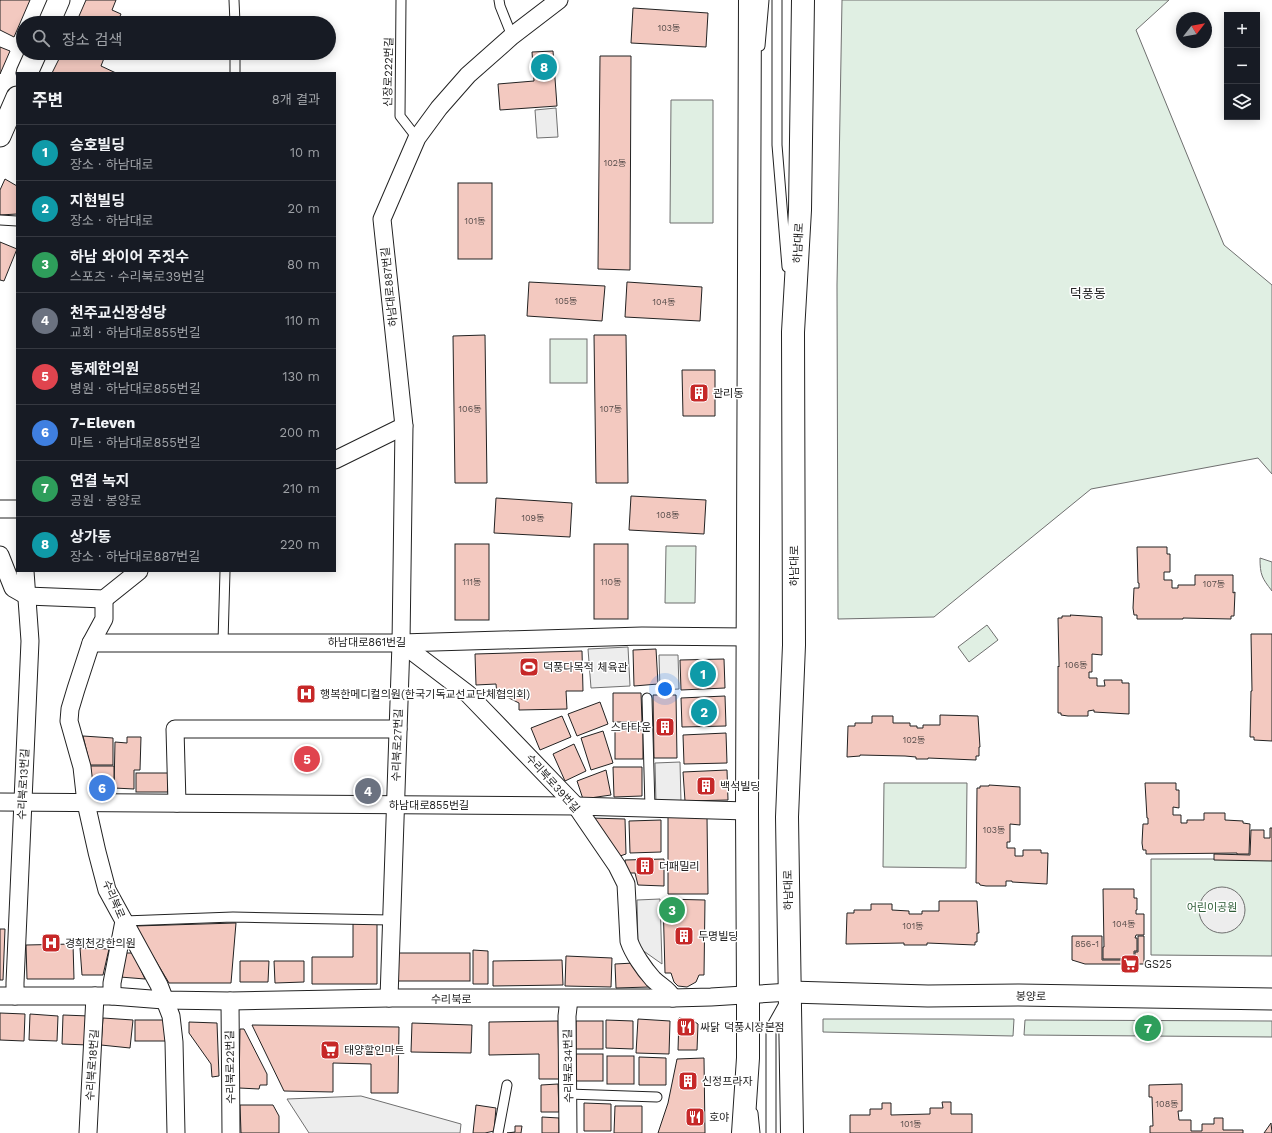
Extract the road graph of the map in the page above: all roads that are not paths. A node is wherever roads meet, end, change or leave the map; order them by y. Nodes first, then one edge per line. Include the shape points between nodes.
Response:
1 (59, 0) edge
2 (234, 0) edge
3 (401, 0) edge
4 (499, 0) edge
5 (559, 0) edge
6 (750, 0) edge
7 (764, 0) edge
8 (777, 0) edge
9 (803, 0) edge
10 (52, 16) edge
11 (235, 16) edge
12 (512, 36) junction
13 (33, 60) edge
14 (235, 60) edge
15 (27, 72) edge
16 (235, 72) edge
17 (16, 99) edge
18 (2, 125) edge
19 (417, 138) junction
20 (750, 147) junction
21 (0, 220) edge
22 (16, 222) edge
23 (793, 332) junction
24 (404, 426) junction
25 (336, 460) edge
26 (0, 509) edge
27 (16, 509) edge
28 (0, 555) edge
29 (25, 572) edge
30 (138, 572) edge
31 (225, 572) edge
32 (27, 596) junction
33 (104, 599) junction
34 (748, 637) junction
35 (223, 642) junction
36 (91, 643) junction
37 (401, 643) junction
38 (647, 698) dead end
39 (398, 729) junction
40 (0, 802) edge
41 (22, 802) junction
42 (86, 803) junction
43 (177, 803) junction
44 (395, 804) junction
45 (576, 806) junction
46 (650, 808) junction
47 (747, 811) junction
48 (391, 920) junction
49 (124, 921) junction
50 (790, 992) junction
51 (748, 995) junction
52 (8, 996) edge
53 (95, 996) junction
54 (112, 996) junction
55 (389, 998) junction
56 (672, 998) junction
57 (569, 999) junction
58 (1272, 999) edge
59 (164, 1000) junction
60 (230, 1001) junction
61 (748, 1058) junction
62 (507, 1086) dead end
63 (568, 1094) junction
64 (657, 1097) dead end
65 (88, 1133) edge
66 (176, 1133) edge
67 (231, 1133) edge
68 (498, 1133) edge
69 (568, 1133) edge
70 (743, 1133) edge
71 (755, 1133) edge
72 (771, 1133) edge
73 (792, 1133) edge

1 - 10 street
2 - 11 lane
3 - 19 lane, 신장로222번길 via 400,116
4 - 12 lane
5 - 12 street, 하남대로887번길
6 - 20 main road
7 - 20 lane
8 - 23 lane via 777,145
9 - 23 main road, 하남대로 via 800,210
12 - 19 street, 하남대로887번길 via 468,75
13 - 15 street
14 - 16 lane
17 - 18 street
19 - 24 street, 하남대로887번길 via 382,220
20 - 34 main road
21 - 22 lane
23 - 50 main road, 하남대로 via 794,645 788,817
24 - 25 street
24 - 37 street, 하남대로887번길
26 - 27 street
28 - 32 street via 14,588
29 - 32 street, 수리북로13번길
30 - 33 street
31 - 35 lane
32 - 33 street
32 - 41 street, 수리북로13번길 via 30,641
33 - 36 street via 104,619
34 - 37 street, 하남대로861번길 via 642,636
34 - 47 main road
35 - 36 street, 하남대로861번길
35 - 37 street, 하남대로861번길
36 - 42 street via 68,721 82,767
37 - 39 street, 수리북로27번길
37 - 45 street, 수리북로39번길 via 468,694
38 - 46 lane
39 - 43 street via 175,729
39 - 44 street, 수리북로27번길
40 - 41 street, 하남대로855번길
41 - 42 street, 하남대로855번길
41 - 52 street, 수리북로13번길 via 14,983
42 - 43 street, 하남대로855번길
42 - 49 street, 수리북로 via 107,890
43 - 44 street, 하남대로855번길
44 - 45 street, 하남대로855번길
44 - 48 street, 수리북로27번길
45 - 46 street, 하남대로855번길
45 - 56 street, 수리북로39번길 via 617,866 626,884 628,941 653,979 669,991
46 - 47 street, 하남대로855번길
47 - 51 main road
48 - 49 lane via 233,917
48 - 55 street, 수리북로27번길
49 - 54 street, 수리북로 via 112,983
49 - 59 street via 159,985
50 - 51 street, 수리북로
50 - 58 street, 봉양로
50 - 72 lane via 771,1027
50 - 73 main road, 하남대로
51 - 56 street, 수리북로
51 - 61 main road
52 - 53 street, 수리북로
53 - 54 street, 수리북로
53 - 65 street, 수리북로18번길
54 - 59 street, 수리북로
55 - 57 street, 수리북로
55 - 60 street, 수리북로
56 - 57 street, 수리북로
57 - 63 street, 수리북로34번길
59 - 60 street, 수리북로
59 - 66 street via 171,1016 174,1042
60 - 67 street, 수리북로22번길
61 - 70 main road
61 - 71 lane
62 - 68 lane
63 - 64 lane
63 - 69 street, 수리북로34번길

